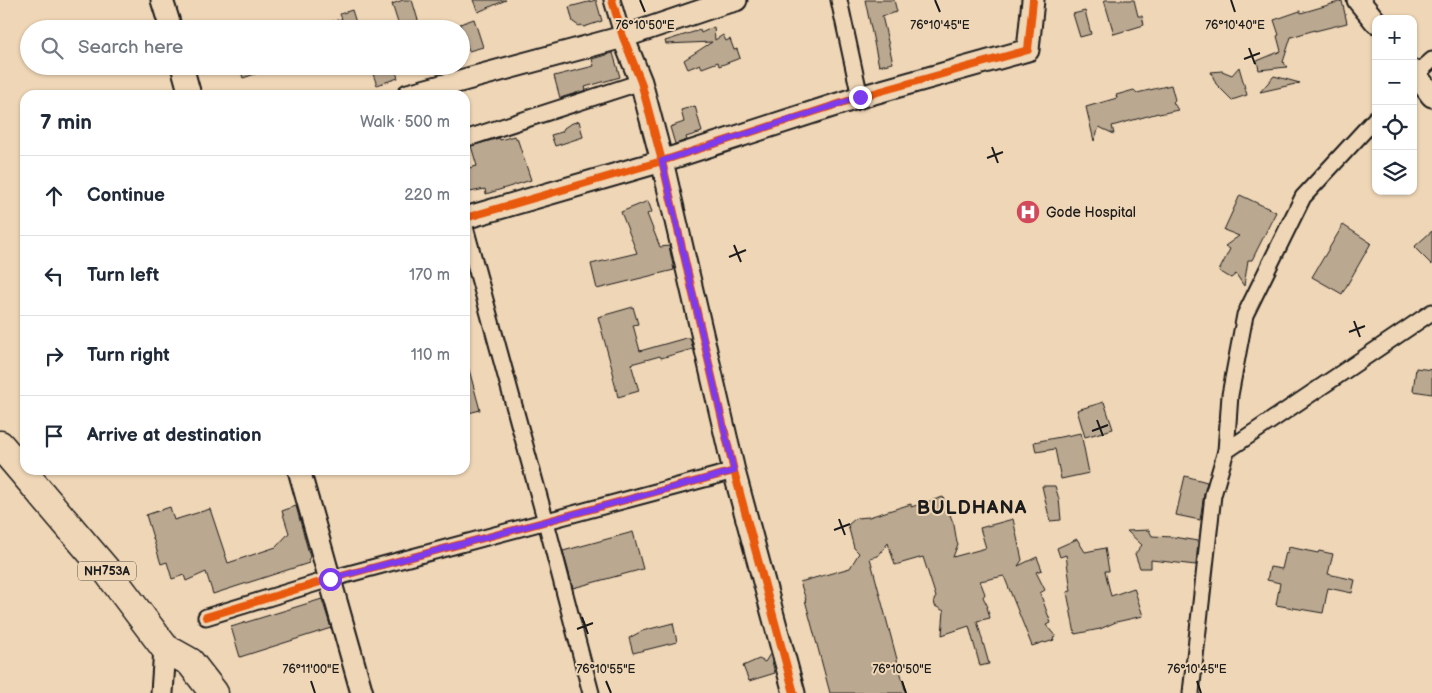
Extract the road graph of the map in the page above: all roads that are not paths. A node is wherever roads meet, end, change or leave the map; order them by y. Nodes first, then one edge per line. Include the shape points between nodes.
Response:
1 (162, 0) edge
2 (612, 0) edge
3 (838, 0) edge
4 (1033, 0) edge
5 (1358, 0) edge
6 (726, 1) edge
7 (1372, 17) edge
8 (168, 20) edge
9 (623, 37) junction
10 (1432, 60) edge
11 (1417, 72) edge
12 (184, 75) edge
13 (1417, 78) edge
14 (641, 82) junction
15 (189, 90) edge
16 (427, 90) edge
17 (1432, 96) edge
18 (860, 97) junction
19 (1372, 122) edge
20 (472, 137) dead end
21 (662, 161) junction
22 (470, 217) edge
23 (470, 245) edge
24 (1432, 312) edge
25 (0, 444) edge
26 (1226, 451) junction
27 (20, 468) edge
28 (734, 471) junction
29 (26, 475) edge
30 (300, 475) edge
31 (546, 522) junction
32 (330, 579) junction
33 (206, 617) dead end
34 (165, 648) junction
35 (162, 693) edge
36 (214, 693) edge
37 (362, 693) edge
38 (591, 693) edge
39 (794, 693) edge
40 (1191, 693) edge

1 - 8 street
2 - 9 street
3 - 18 street
4 - 18 street via 1028,50
5 - 7 street
6 - 9 street
9 - 14 street
9 - 16 street
10 - 11 street
12 - 15 street
13 - 17 street
14 - 20 street
14 - 21 street
18 - 21 street
19 - 26 street via 1303,197 1245,315 1230,395
21 - 22 street
21 - 28 street
23 - 31 street
24 - 26 street
25 - 27 highway, NH753A
26 - 40 street via 1214,495
28 - 31 street
28 - 39 street
29 - 34 highway, NH753A
30 - 32 street
31 - 32 street
31 - 38 street
32 - 33 street
32 - 37 street
34 - 35 street
34 - 36 highway, NH753A via 190,662

